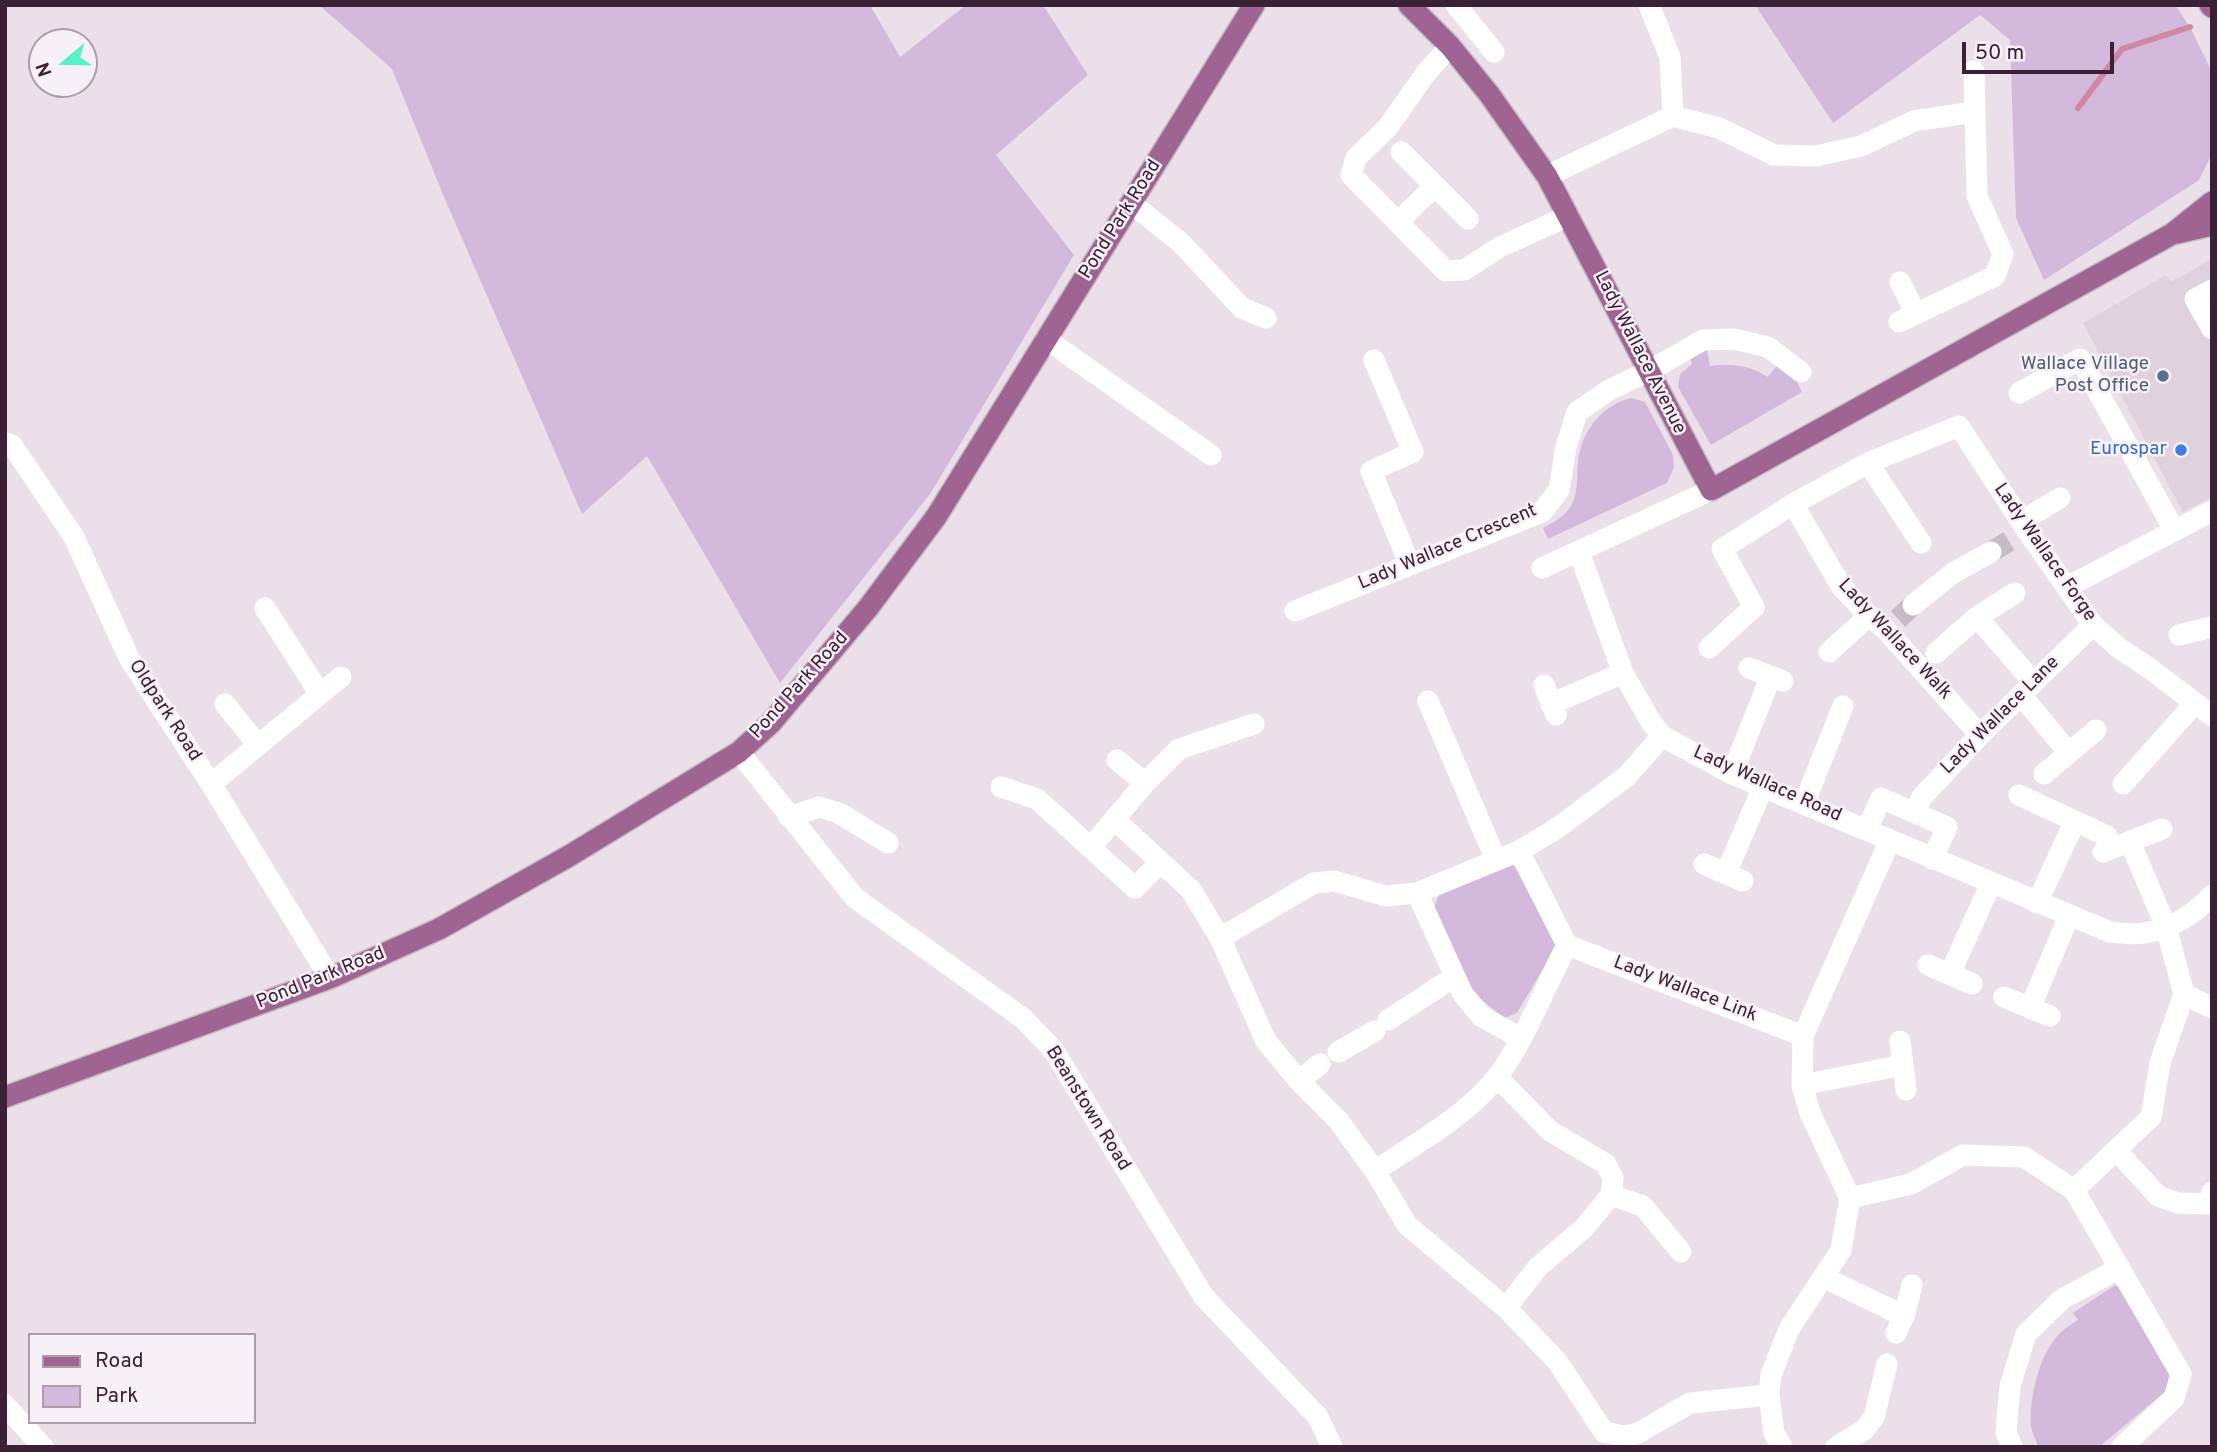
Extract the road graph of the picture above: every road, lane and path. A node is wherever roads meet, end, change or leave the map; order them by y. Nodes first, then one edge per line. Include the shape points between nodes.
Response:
1 (1254, 5) edge
2 (1409, 5) edge
3 (1457, 5) edge
4 (1649, 5) edge
5 (1450, 46) junction
6 (1494, 52) dead end
7 (1974, 71) dead end
8 (1974, 112) junction
9 (1673, 116) junction
10 (1401, 152) dead end
11 (1547, 176) junction
12 (1435, 186) junction
13 (2212, 202) edge
14 (1131, 203) junction
15 (1568, 216) junction
16 (1468, 219) dead end
17 (1398, 222) junction
18 (2212, 225) edge
19 (2172, 234) junction
20 (1900, 282) dead end
21 (2212, 290) edge
22 (1266, 318) dead end
23 (2212, 329) edge
24 (1046, 340) junction
25 (1374, 360) dead end
26 (1649, 371) junction
27 (1801, 372) dead end
28 (2019, 393) dead end
29 (5, 443) edge
30 (1211, 455) dead end
31 (1868, 463) junction
32 (1711, 490) junction
33 (2060, 498) dead end
34 (1793, 504) junction
35 (2211, 515) edge
36 (2019, 530) junction
37 (2174, 530) junction
38 (1921, 543) dead end
39 (1579, 552) junction
40 (1991, 552) tunnel mouth
41 (1410, 565) junction
42 (1542, 568) dead end
43 (2067, 587) junction
44 (2015, 593) dead end
45 (265, 608) dead end
46 (1295, 611) dead end
47 (1892, 617) junction
48 (1977, 617) junction
49 (2093, 625) junction
50 (2212, 627) edge
51 (2179, 635) dead end
52 (1709, 649) dead end
53 (1829, 652) dead end
54 (1936, 653) dead end
55 (1749, 668) dead end
56 (1623, 673) junction
57 (341, 677) dead end
58 (2027, 689) junction
59 (320, 694) junction
60 (1428, 701) dead end
61 (1550, 701) dead end
62 (225, 704) dead end
63 (1843, 706) dead end
64 (2203, 710) edge
65 (1254, 724) dead end
66 (2096, 730) dead end
67 (1980, 735) junction
68 (1662, 736) junction
69 (258, 745) junction
70 (739, 752) junction
71 (2069, 753) junction
72 (1117, 760) dead end
73 (1732, 774) junction
74 (2044, 774) dead end
75 (1144, 783) junction
76 (211, 784) junction
77 (2123, 784) dead end
78 (1001, 787) dead end
79 (1763, 787) junction
80 (2020, 795) dead end
81 (1804, 804) junction
82 (1914, 812) junction
83 (789, 817) junction
84 (1115, 820) junction
85 (2075, 821) junction
86 (2162, 829) dead end
87 (1867, 830) junction
88 (1890, 840) junction
89 (2130, 842) junction
90 (888, 843) dead end
91 (1091, 847) junction
92 (1519, 851) junction
93 (1932, 859) junction
94 (1496, 860) junction
95 (1160, 863) junction
96 (1704, 864) dead end
97 (1991, 883) junction
98 (1417, 893) junction
99 (2212, 895) edge
100 (2037, 903) junction
101 (2069, 916) junction
102 (2166, 927) junction
103 (1220, 938) junction
104 (1567, 945) junction
105 (1928, 965) dead end
106 (1950, 975) junction
107 (1454, 977) junction
108 (330, 978) junction
109 (1972, 984) dead end
110 (2184, 994) junction
111 (2004, 997) dead end
112 (2210, 1007) dead end
113 (2030, 1008) junction
114 (2050, 1016) dead end
115 (1803, 1036) junction
116 (1520, 1038) junction
117 (1899, 1041) dead end
118 (1338, 1052) dead end
119 (1320, 1065) dead end
120 (1903, 1065) junction
121 (1497, 1077) junction
122 (1300, 1081) junction
123 (1802, 1085) junction
124 (1906, 1090) dead end
125 (5, 1097) edge
126 (2116, 1150) junction
127 (1375, 1171) junction
128 (2074, 1190) junction
129 (2212, 1192) edge
130 (1611, 1195) junction
131 (1850, 1198) junction
132 (1681, 1252) dead end
133 (2120, 1268) junction
134 (1823, 1277) junction
135 (1912, 1285) dead end
136 (1506, 1308) junction
137 (1887, 1364) dead end
138 (1769, 1395) junction
139 (5, 1405) edge
140 (1626, 1441) edge
141 (43, 1447) edge
142 (1332, 1447) edge
143 (1782, 1447) edge
144 (1836, 1447) edge
145 (2012, 1447) edge
146 (2122, 1447) edge

1 - 14 main road, Pond Park Road
2 - 5 main road, Lady Wallace Avenue
3 - 6 street
4 - 9 street via 1670,57
5 - 11 main road, Lady Wallace Avenue
5 - 17 street via 1388,127 1356,158 1351,175
7 - 8 street
8 - 9 street via 1914,121 1861,146 1816,156 1774,155 1719,128
8 - 20 street via 1977,196 2003,254 1995,276 1908,318
9 - 11 street
10 - 12 street
11 - 15 main road, Lady Wallace Avenue
12 - 16 street
12 - 17 street
13 - 19 main road
14 - 22 street via 1180,242 1242,308
14 - 24 main road, Pond Park Road
15 - 17 street via 1500,247 1464,270 1446,271
15 - 26 main road, Lady Wallace Avenue
18 - 19 main road
19 - 32 main road
21 - 23 street via 2196,299
24 - 30 street
24 - 70 main road, Pond Park Road via 929,528 771,723
25 - 41 street via 1413,453 1371,471
26 - 27 street, Lady Wallace Crescent via 1703,340 1734,339 1769,347
26 - 32 main road, Lady Wallace Avenue
26 - 41 street, Lady Wallace Crescent via 1577,412 1559,490 1542,512
28 - 37 street via 2080,359
29 - 76 street, Oldpark Road via 12,445 74,537 130,658
31 - 34 street
31 - 36 street, Lady Wallace Forge via 1959,426
31 - 38 street
32 - 39 street
33 - 36 street
34 - 47 street, Lady Wallace Walk via 1841,586
34 - 52 street via 1722,549 1754,607
35 - 37 street
36 - 43 street, Lady Wallace Forge
37 - 43 street
39 - 42 street
39 - 56 street, Lady Wallace Road
40 - 47 street
41 - 46 street, Lady Wallace Crescent
43 - 49 street, Lady Wallace Forge
44 - 48 street
45 - 59 street
47 - 53 street
47 - 67 street, Lady Wallace Walk
48 - 54 street
48 - 58 street
49 - 58 street, Lady Wallace Lane
49 - 64 street, Lady Wallace Forge
50 - 51 street
55 - 73 street via 1777,678
56 - 61 street
56 - 68 street, Lady Wallace Road
57 - 59 street
58 - 67 street, Lady Wallace Lane
58 - 71 street
59 - 69 street
60 - 94 street
62 - 69 street
63 - 81 street
64 - 77 street
65 - 75 street via 1179,749
66 - 71 street
67 - 82 street, Lady Wallace Lane via 1922,797
68 - 73 street, Lady Wallace Road
68 - 92 street via 1627,776
69 - 76 street
70 - 83 street, Beanstown Road
70 - 108 main road, Pond Park Road via 439,929
71 - 74 street
72 - 75 street
73 - 79 street, Lady Wallace Road
75 - 84 street
76 - 108 street, Oldpark Road
78 - 91 street via 1037,799
79 - 81 street, Lady Wallace Road
79 - 96 street via 1735,877
80 - 85 street
81 - 87 street, Lady Wallace Road
82 - 87 street via 1881,798
82 - 93 street via 1947,827
83 - 90 street via 819,807 839,813
83 - 142 street, Beanstown Road via 855,898 1024,1019 1054,1051 1204,1297 1318,1417
84 - 91 street
84 - 95 street
85 - 89 street via 2105,844
85 - 100 street
86 - 89 street
87 - 88 street, Lady Wallace Road
88 - 93 street, Lady Wallace Road
88 - 115 street
89 - 102 street
91 - 95 street via 1135,888
92 - 94 street
92 - 104 street
93 - 97 street, Lady Wallace Road
94 - 98 street
95 - 103 street via 1191,890
97 - 100 street, Lady Wallace Road
97 - 106 street
98 - 103 street via 1386,896 1334,881 1314,883
98 - 107 street
99 - 102 street, Lady Wallace Road via 2189,916
100 - 101 street, Lady Wallace Road
101 - 102 street, Lady Wallace Road via 2110,932 2144,933
101 - 113 street
102 - 110 street
103 - 122 street via 1266,1041
104 - 115 street, Lady Wallace Link
104 - 116 street
105 - 106 street
106 - 109 street
107 - 116 street via 1481,1016
107 - 118 street
108 - 125 main road, Pond Park Road
110 - 112 street
110 - 126 street via 2160,1063 2151,1117
111 - 113 street
113 - 114 street
115 - 123 street
116 - 121 street
117 - 120 street
119 - 122 street
120 - 123 street
120 - 124 street
121 - 127 street via 1460,1112
121 - 130 street via 1550,1131 1606,1164 1613,1178
122 - 127 street via 1338,1121
123 - 131 street via 1810,1113
126 - 128 street
126 - 129 street via 2158,1196 2178,1203 2210,1204
127 - 136 street via 1407,1225
128 - 131 street via 2024,1157 1963,1155 1911,1184
128 - 133 street
130 - 132 street via 1643,1206
130 - 136 street via 1584,1228 1538,1267
131 - 134 street via 1841,1250
133 - 145 street via 2062,1298 2026,1334 2010,1386 2006,1432
133 - 146 street via 2181,1374 2174,1398
134 - 135 street via 1900,1324
134 - 138 street via 1789,1329 1771,1376
136 - 140 street via 1557,1360 1604,1432
137 - 144 street via 1874,1417 1864,1430
138 - 140 street via 1689,1403
138 - 143 street via 1774,1433
139 - 141 street

